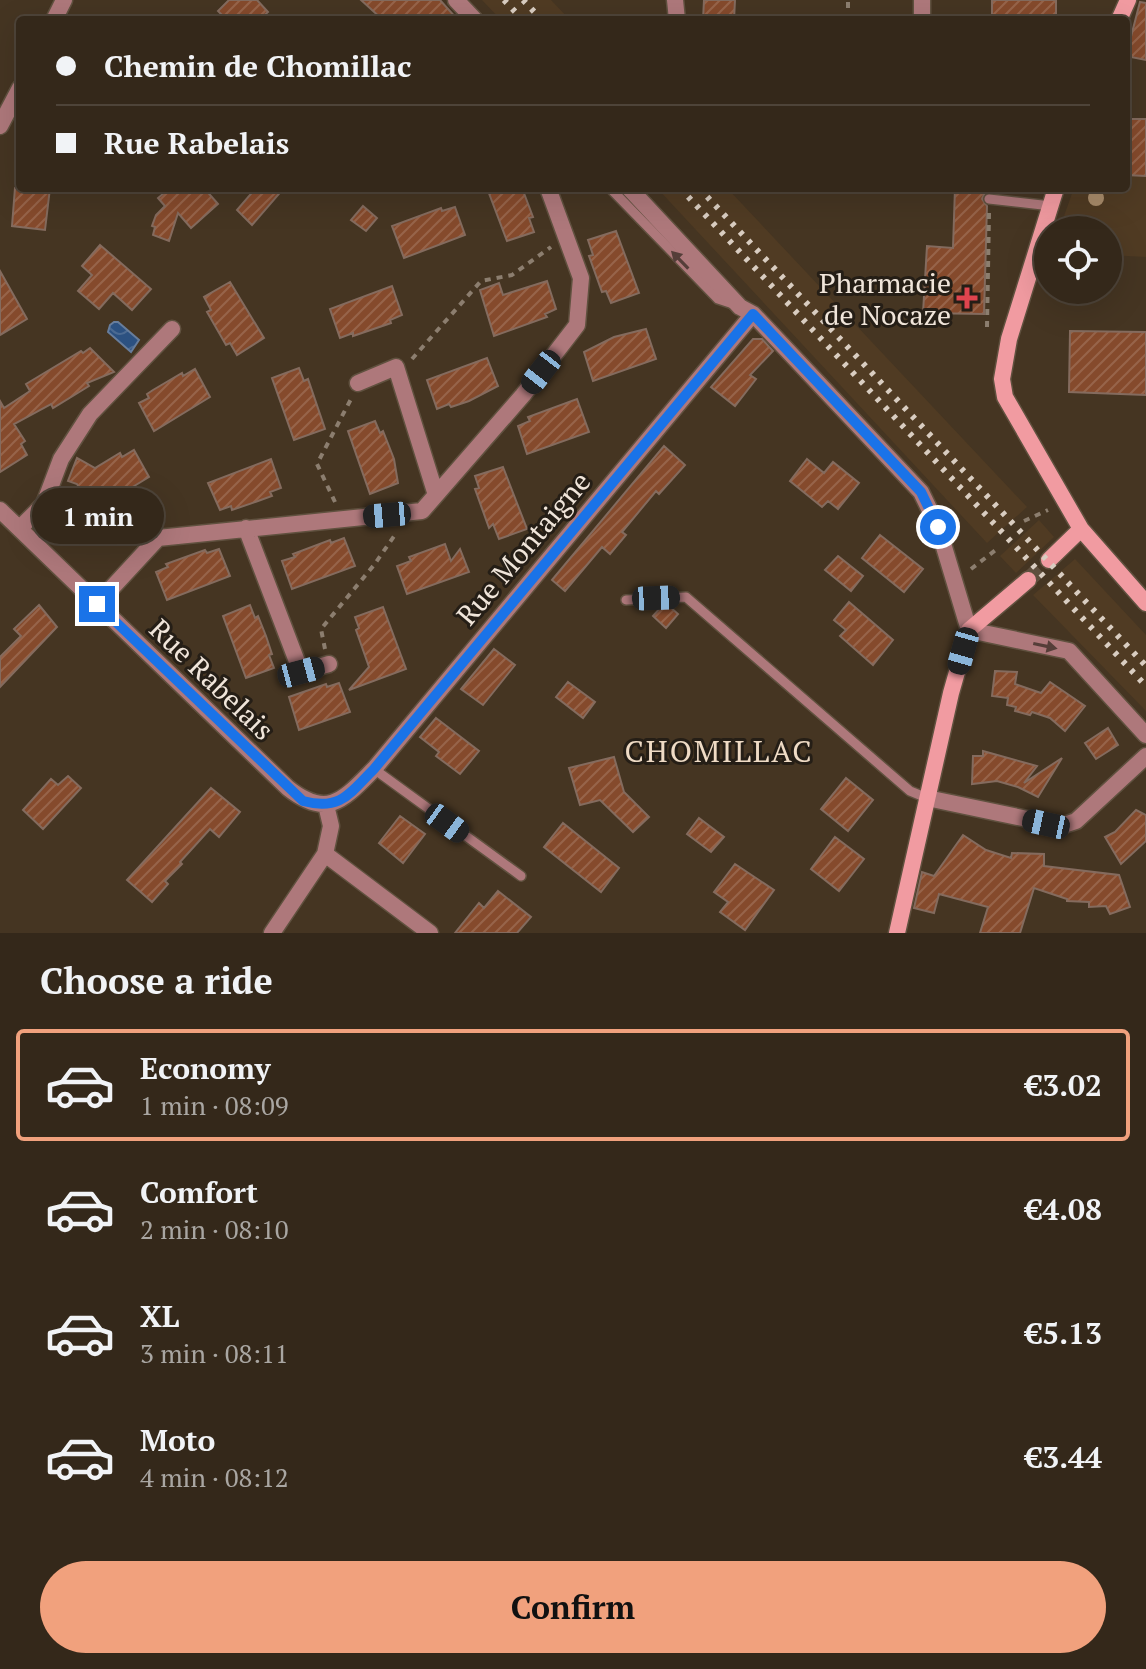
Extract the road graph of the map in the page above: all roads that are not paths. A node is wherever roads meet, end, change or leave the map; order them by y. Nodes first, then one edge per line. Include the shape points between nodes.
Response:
1 (456, 0) edge
2 (471, 16) edge
3 (16, 96) edge
4 (0, 126) edge
5 (549, 192) edge
6 (614, 192) edge
7 (633, 192) edge
8 (1055, 192) edge
9 (989, 199) road end
10 (1051, 206) junction
11 (746, 310) junction
12 (172, 329) dead end
13 (358, 383) road end
14 (436, 495) junction
15 (0, 510) edge
16 (20, 528) junction
17 (246, 528) junction
18 (1081, 529) junction
19 (1049, 560) tunnel mouth
20 (1028, 580) tunnel mouth
21 (626, 600) dead end
22 (1146, 603) edge
23 (97, 604) junction
24 (969, 630) junction
25 (329, 664) road end
26 (1146, 735) edge
27 (1146, 756) edge
28 (374, 769) junction
29 (927, 798) junction
30 (326, 805) junction
31 (325, 854) junction
32 (521, 876) dead end
33 (272, 933) edge
34 (430, 933) edge
35 (897, 933) edge

1 - 2 street
3 - 4 street
5 - 14 street via 581,278 577,325
11 -> 6 lane via 718,299
7 - 11 street
8 - 10 street
9 - 10 lane
10 - 18 street via 1009,339 1002,379 1012,412
11 - 24 street via 921,492 938,527
11 - 28 street, Rue Montaigne
12 - 16 street via 90,414 61,459 44,504
13 - 14 street via 396,367
14 - 17 street via 422,511
15 - 16 street, Rue Rabelais
16 - 23 street, Rue Rabelais
17 - 23 street via 158,538
17 - 25 street via 301,672
18 - 19 street
18 - 22 street
20 - 24 street
21 - 29 lane via 686,597 910,791
23 - 30 street, Rue Rabelais via 288,788 303,801
24 -> 26 street via 1069,651
24 - 29 street
27 - 29 street via 1076,821 1061,826
28 - 30 street, Rue Montaigne via 343,800
28 - 32 lane
29 - 35 street
30 - 31 street via 331,826
31 - 33 street
31 - 34 street

